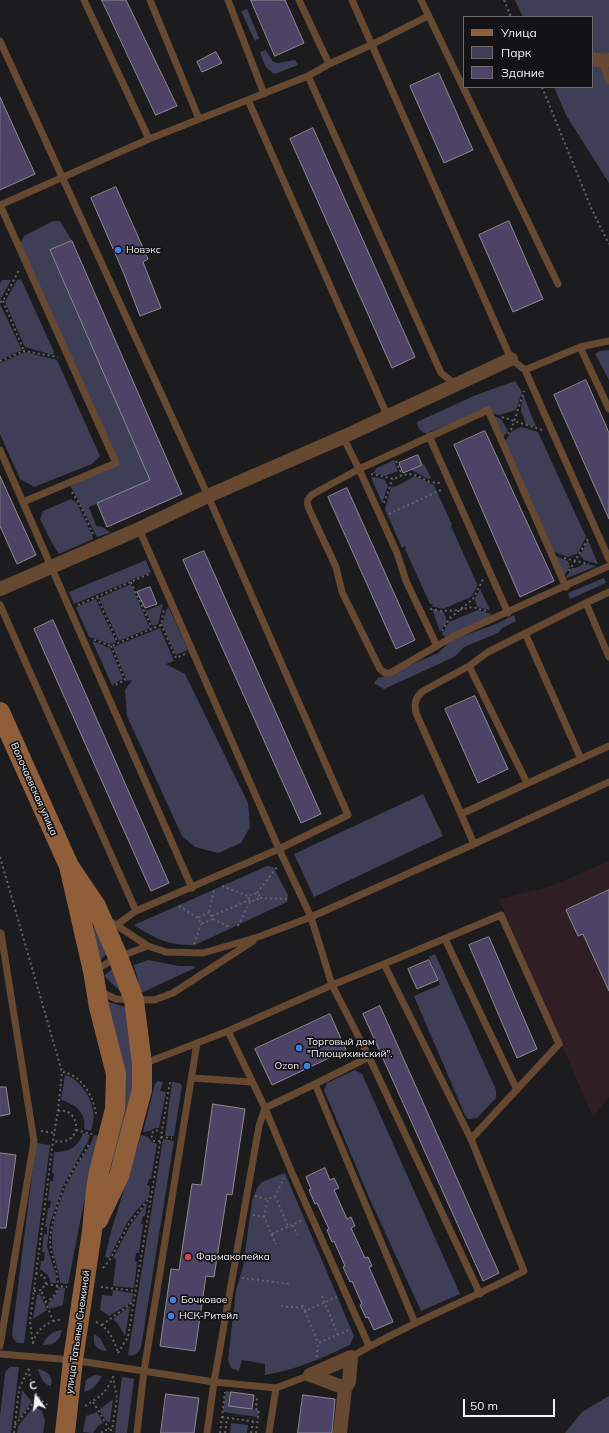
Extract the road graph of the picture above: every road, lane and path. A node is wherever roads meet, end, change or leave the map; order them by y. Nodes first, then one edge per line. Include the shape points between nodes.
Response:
1 (84, 0) edge
2 (150, 0) edge
3 (228, 0) edge
4 (300, 0) edge
5 (352, 0) edge
6 (421, 0) edge
7 (504, 0) edge
8 (428, 16) junction
9 (511, 16) edge
10 (0, 40) edge
11 (371, 45) junction
12 (601, 60) edge
13 (329, 64) junction
14 (308, 76) junction
15 (609, 81) edge
16 (542, 88) edge
17 (264, 94) junction
18 (248, 100) junction
19 (199, 119) junction
20 (149, 140) junction
21 (62, 178) junction
22 (0, 205) edge
23 (609, 244) edge
24 (27, 265) junction
25 (558, 284) dead end
26 (2, 302) edge
27 (609, 341) edge
28 (580, 347) junction
29 (24, 351) junction
30 (511, 359) junction
31 (0, 361) edge
32 (71, 362) junction
33 (525, 370) junction
34 (530, 382) junction
35 (455, 384) junction
36 (609, 410) edge
37 (489, 412) junction
38 (387, 415) junction
39 (514, 421) junction
40 (553, 432) junction
41 (343, 436) junction
42 (429, 436) junction
43 (502, 441) junction
44 (0, 450) edge
45 (393, 453) junction
46 (359, 468) junction
47 (402, 475) junction
48 (394, 479) junction
49 (69, 483) junction
50 (451, 485) junction
51 (208, 496) junction
52 (24, 502) junction
53 (380, 515) junction
54 (594, 526) junction
55 (139, 529) junction
56 (99, 546) junction
57 (551, 553) junction
58 (609, 559) edge
59 (51, 567) junction
60 (607, 567) edge
61 (489, 569) junction
62 (157, 571) junction
63 (131, 582) junction
64 (564, 584) junction
65 (0, 589) edge
66 (609, 592) edge
67 (97, 597) junction
68 (169, 598) junction
69 (586, 603) junction
70 (0, 605) edge
71 (419, 607) junction
72 (69, 608) junction
73 (459, 610) junction
74 (508, 613) junction
75 (161, 624) junction
76 (152, 628) junction
77 (525, 633) junction
78 (81, 636) junction
79 (118, 643) junction
80 (435, 643) junction
81 (111, 646) junction
82 (192, 651) junction
83 (609, 657) edge
84 (469, 666) junction
85 (105, 689) junction
86 (0, 712) edge
87 (609, 746) edge
88 (581, 759) junction
89 (609, 782) edge
90 (527, 783) junction
91 (461, 814) junction
92 (474, 844) junction
93 (279, 849) junction
94 (0, 857) edge
95 (69, 866) junction
96 (277, 866) dead end
97 (222, 886) dead end
98 (192, 888) junction
99 (214, 890) dead end
100 (257, 893) junction
101 (248, 896) junction
102 (260, 898) junction
103 (287, 898) dead end
104 (250, 901) junction
105 (96, 906) junction
106 (179, 906) dead end
107 (136, 911) junction
108 (209, 912) junction
109 (311, 917) junction
110 (198, 918) junction
111 (212, 918) junction
112 (201, 924) junction
113 (115, 926) junction
114 (238, 926) dead end
115 (232, 928) dead end
116 (1, 933) edge
117 (258, 937) junction
118 (445, 938) junction
119 (193, 945) dead end
120 (148, 946) junction
121 (118, 957) junction
122 (384, 964) junction
123 (94, 980) junction
124 (332, 985) junction
125 (134, 1000) junction
126 (228, 1032) junction
127 (197, 1043) junction
128 (369, 1058) junction
129 (142, 1064) junction
130 (62, 1072) junction
131 (192, 1078) junction
132 (170, 1082) dead end
133 (252, 1082) junction
134 (315, 1084) junction
135 (517, 1090) junction
136 (265, 1108) junction
137 (58, 1110) junction
138 (96, 1116) dead end
139 (38, 1130) dead end
140 (76, 1130) junction
141 (54, 1133) junction
142 (162, 1133) junction
143 (92, 1135) dead end
144 (161, 1137) junction
145 (174, 1139) dead end
146 (471, 1139) junction
147 (160, 1140) junction
148 (53, 1141) junction
149 (89, 1142) dead end
150 (285, 1173) dead end
151 (151, 1195) junction
152 (254, 1196) dead end
153 (276, 1196) junction
154 (268, 1199) junction
155 (249, 1215) dead end
156 (264, 1217) junction
157 (304, 1220) dead end
158 (293, 1225) junction
159 (288, 1227) junction
160 (92, 1231) junction
161 (272, 1234) junction
162 (297, 1235) dead end
163 (276, 1244) dead end
164 (104, 1268) dead end
165 (36, 1273) junction
166 (239, 1277) dead end
167 (46, 1284) junction
168 (290, 1284) dead end
169 (58, 1285) junction
170 (67, 1287) dead end
171 (101, 1287) dead end
172 (41, 1290) junction
173 (34, 1291) junction
174 (136, 1291) junction
175 (480, 1294) junction
176 (322, 1296) dead end
177 (337, 1297) dead end
178 (134, 1301) junction
179 (45, 1302) junction
180 (325, 1302) junction
181 (281, 1306) dead end
182 (304, 1311) junction
183 (64, 1319) dead end
184 (53, 1321) junction
185 (96, 1322) dead end
186 (415, 1323) junction
187 (102, 1325) junction
188 (351, 1329) dead end
189 (338, 1335) junction
190 (318, 1343) junction
191 (0, 1346) edge
192 (369, 1346) junction
193 (0, 1354) edge
194 (351, 1357) junction
195 (73, 1360) junction
196 (317, 1360) dead end
197 (144, 1371) junction
198 (310, 1375) junction
199 (214, 1382) junction
200 (276, 1388) junction
201 (345, 1388) junction
202 (226, 1391) dead end
203 (257, 1395) dead end
204 (39, 1396) junction
205 (93, 1402) junction
206 (48, 1405) dead end
207 (84, 1413) dead end
208 (222, 1417) junction
209 (227, 1418) junction
210 (253, 1421) junction
211 (257, 1422) junction
212 (14, 1426) junction
213 (109, 1429) junction
214 (112, 1430) junction
215 (14, 1433) edge
216 (65, 1433) edge
217 (101, 1433) edge
218 (112, 1433) edge
219 (137, 1433) edge
220 (207, 1433) edge
221 (220, 1433) edge
222 (225, 1433) edge
223 (251, 1433) edge
224 (256, 1433) edge
225 (270, 1433) edge
226 (340, 1433) edge

1 - 20 lane
2 - 19 lane
3 - 17 lane
4 - 13 lane
5 - 11 lane
6 - 8 lane
7 - 9 path
8 - 11 lane
8 - 25 lane
10 - 21 lane
11 - 13 lane
11 - 30 lane
12 - 15 lane
13 - 14 lane
14 - 17 lane
14 - 35 lane via 441,373
16 - 23 path via 592,210
17 - 18 lane
18 - 19 lane
18 - 38 lane
19 - 20 lane
20 - 21 lane
21 - 22 lane
21 - 51 lane
22 - 24 lane
24 - 26 path via 18,270
24 - 32 lane
26 - 29 path
27 - 28 lane
28 - 33 lane
28 - 36 lane
29 - 31 path
29 - 32 path
30 - 33 lane
30 - 35 street
32 - 49 lane via 116,463
33 - 34 lane
34 - 39 path via 522,394
34 - 40 lane
35 - 38 street
37 - 39 path
37 - 42 lane via 488,410
37 - 43 lane
38 - 41 street
39 - 40 path
39 - 43 path
40 - 54 lane
41 - 46 lane
41 - 51 street
42 - 45 lane
42 - 50 lane
43 - 57 lane
44 - 52 lane
45 - 46 lane
45 - 47 path
46 - 48 path via 372,475
46 - 53 lane
46 - 80 lane via 310,495 307,500 336,567 342,592 382,671 390,673
47 - 48 path
47 - 50 path via 413,474 430,482
48 - 53 path
49 - 52 lane
49 - 56 path
50 - 53 path
50 - 61 lane
51 - 55 street
51 - 93 lane via 348,815
52 - 59 lane
53 - 71 lane via 397,553 406,582
54 - 58 lane
54 - 64 path
55 - 56 street
55 - 62 lane
56 - 59 street
57 - 60 path via 569,560
57 - 64 lane
59 - 65 street
59 - 72 lane
60 - 64 lane
61 - 73 path via 473,599
61 - 74 lane
62 - 63 path
62 - 68 lane
63 - 67 path
63 - 76 path
64 - 74 lane
66 - 69 lane
67 - 72 path
67 - 79 path
68 - 75 path
68 - 82 lane
69 - 77 lane
69 - 83 lane
70 - 107 lane
71 - 73 path
71 - 80 lane
72 - 78 lane
73 - 74 path via 472,607 488,612
73 - 80 path via 450,618
74 - 80 lane
75 - 76 path
75 - 82 path via 176,658
76 - 79 path
77 - 84 lane via 488,652
77 - 88 lane
78 - 81 path
78 - 85 lane
79 - 81 path
81 - 85 path via 125,680
82 - 93 lane
84 - 90 lane
84 - 91 lane via 423,692 417,697 415,705 418,718
85 - 98 lane
86 - 95 street, Волочаевская улица
87 - 88 lane
88 - 90 lane
89 - 92 lane
90 - 91 lane
91 - 92 lane
92 - 109 lane
93 - 98 lane
93 - 109 lane
94 - 130 path
95 - 105 street, Волочаевская улица
95 - 123 street, Волочаевская улица
96 - 100 path
97 - 101 path
98 - 107 lane
99 - 108 path
100 - 101 path
100 - 102 path
101 - 104 path
102 - 103 path
102 - 104 path
104 - 111 path
104 - 114 path
105 - 113 lane
105 - 121 street, Волочаевская улица
106 - 110 path
107 - 113 lane
108 - 110 path
108 - 111 path
109 - 117 lane
109 - 124 lane
110 - 112 path
111 - 112 path
111 - 115 path
112 - 119 path
113 - 120 lane
116 - 191 lane via 34,1141
117 - 120 lane via 203,953 166,952
117 - 125 lane via 173,993 154,1000
118 - 122 lane
118 - 135 lane
118 - 135 lane via 501,915 559,1044
120 - 121 lane
121 - 123 lane
121 - 125 street, Волочаевская улица
122 - 124 lane
122 - 146 lane
123 - 125 lane via 116,999
123 - 160 street, улица Татьяны Снежиной via 116,1074 115,1109 99,1172
124 - 126 lane
124 - 128 lane
125 - 129 street, улица Татьяны Снежиной
126 - 127 lane
126 - 133 lane
127 - 129 lane
127 - 131 lane
128 - 134 lane
128 - 175 lane
129 - 160 street, улица Татьяны Снежиной via 142,1090 119,1176
130 - 137 path
130 - 138 path via 77,1079 86,1088 93,1099
131 - 133 lane
131 - 197 lane
132 - 142 path
133 - 136 lane
134 - 136 lane
134 - 186 lane
135 - 146 lane
136 - 192 lane
136 - 199 lane via 259,1126
137 - 140 path via 73,1116
137 - 141 path
139 - 141 path
140 - 143 path
140 - 148 path via 70,1140 60,1143
141 - 148 path
142 - 144 path
142 - 147 path via 156,1130 151,1136 154,1141
144 - 145 path
144 - 147 path
146 - 175 lane via 524,1271
147 - 151 path
148 - 165 path
149 - 169 path via 63,1189 53,1224 50,1247
150 - 153 path
151 - 164 path via 128,1225
151 - 174 path
152 - 154 path
153 - 154 path
153 - 159 path
154 - 156 path
155 - 156 path
156 - 161 path
157 - 158 path
158 - 159 path
158 - 162 path
159 - 161 path
160 - 195 street, улица Татьяны Снежиной
161 - 163 path
165 - 167 path via 44,1276
165 - 173 path
166 - 168 path
167 - 169 path
167 - 172 path
169 - 170 path
169 - 179 path via 54,1295
171 - 174 path
172 - 173 path
172 - 179 path
173 - 184 path via 30,1321 33,1344 40,1328
174 - 178 path
175 - 186 lane
176 - 180 path
177 - 180 path
178 - 187 path
178 - 187 path via 128,1337 118,1353 110,1334
179 - 184 path
180 - 182 path
180 - 189 path
181 - 182 path via 303,1306
182 - 190 path
183 - 184 path
185 - 187 path
186 - 192 lane
188 - 189 path
189 - 190 path
190 - 196 path
192 - 194 lane
193 - 195 lane
194 - 198 street
194 - 201 street via 349,1382
195 - 197 lane
195 - 216 street, улица Татьяны Снежиной
197 - 199 lane
197 - 219 lane
198 - 200 lane
198 - 201 street
199 - 200 lane
199 - 220 lane
200 - 225 lane
201 - 226 street
202 - 208 path
203 - 211 path
204 - 206 path
204 - 212 path
204 - 212 path via 33,1388 29,1368 19,1389
205 - 207 path via 85,1406
205 - 213 path
205 - 214 path via 105,1392 113,1377 116,1399
208 - 209 path
208 - 221 path
209 - 210 path
209 - 222 path
210 - 211 path
210 - 223 path
211 - 224 path
212 - 215 path
213 - 214 path
213 - 217 path
214 - 218 path

